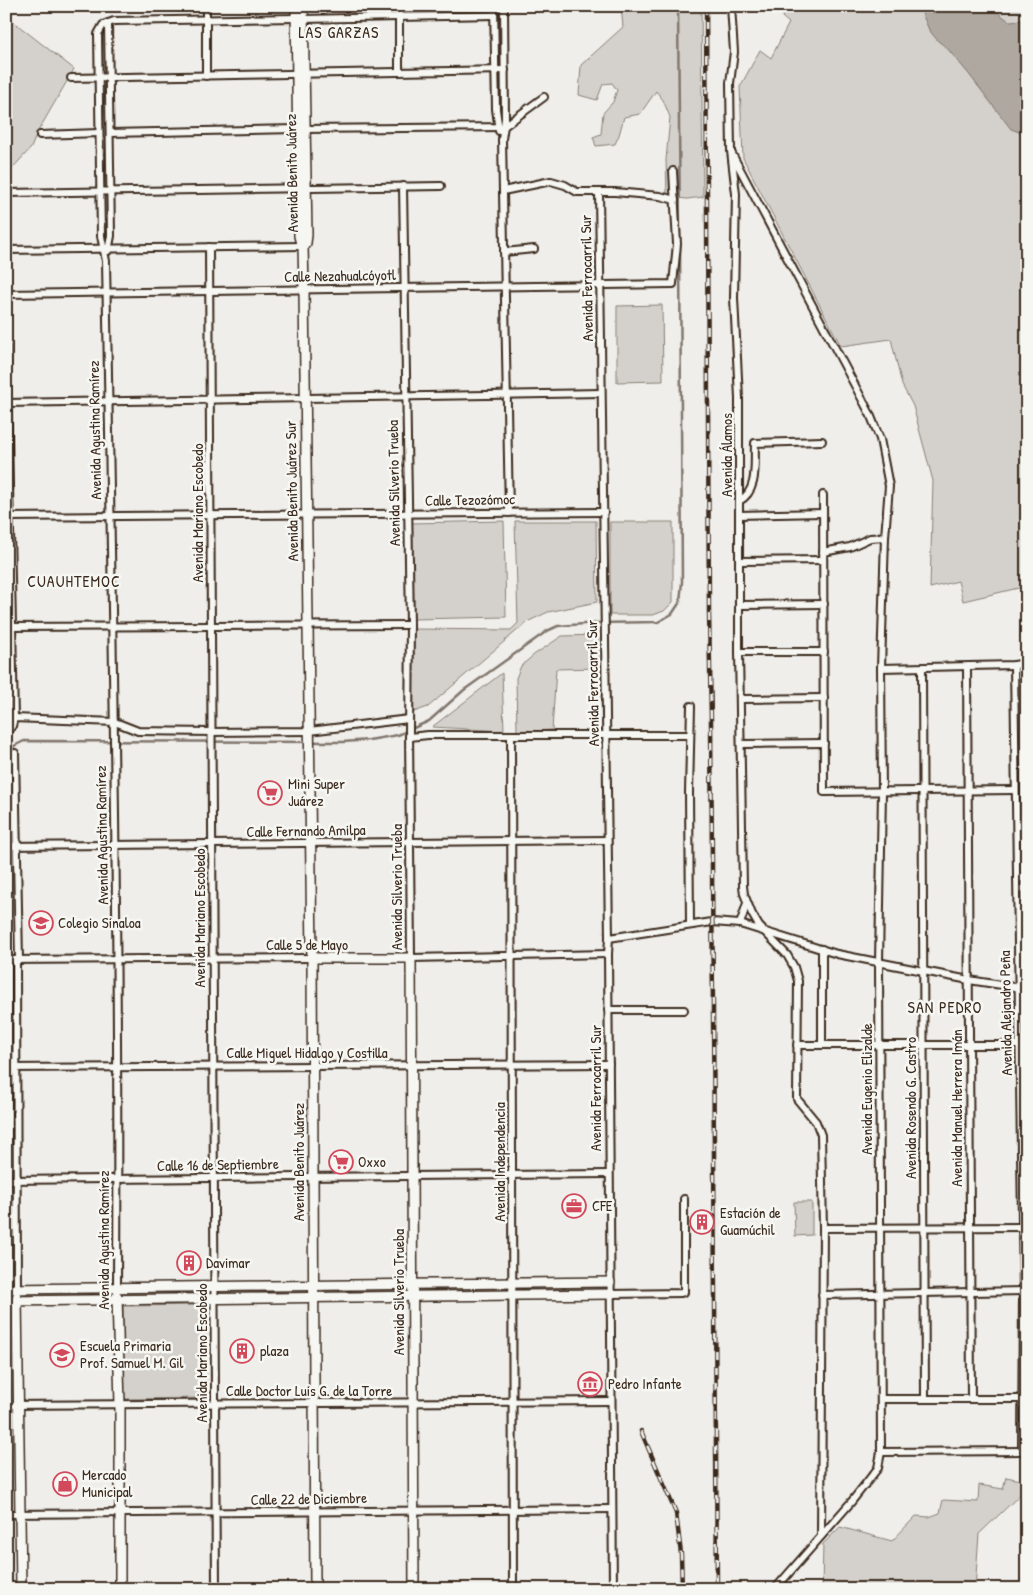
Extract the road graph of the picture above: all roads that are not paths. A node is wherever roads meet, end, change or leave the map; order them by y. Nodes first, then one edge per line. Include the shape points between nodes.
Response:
1 (206, 6) edge
2 (296, 6) edge
3 (303, 6) edge
4 (398, 6) edge
5 (494, 6) edge
6 (504, 6) edge
7 (731, 6) edge
8 (494, 15) junction
9 (399, 17) junction
10 (300, 18) junction
11 (206, 20) junction
12 (108, 23) junction
13 (495, 70) junction
14 (505, 70) junction
15 (399, 72) junction
16 (301, 74) junction
17 (206, 76) junction
18 (109, 77) junction
19 (71, 78) dead end
20 (98, 78) junction
21 (544, 97) dead end
22 (501, 127) junction
23 (301, 129) junction
24 (99, 133) junction
25 (110, 133) junction
26 (40, 135) dead end
27 (731, 151) junction
28 (674, 171) dead end
29 (403, 186) junction
30 (441, 186) dead end
31 (302, 188) junction
32 (100, 191) junction
33 (111, 191) junction
34 (503, 191) junction
35 (599, 192) junction
36 (6, 193) edge
37 (675, 200) junction
38 (303, 246) junction
39 (209, 247) junction
40 (106, 248) junction
41 (534, 249) dead end
42 (6, 250) edge
43 (504, 252) junction
44 (600, 285) junction
45 (504, 286) junction
46 (405, 288) junction
47 (304, 289) junction
48 (209, 291) junction
49 (106, 292) junction
50 (6, 294) edge
51 (6, 346) edge
52 (601, 393) junction
53 (507, 394) junction
54 (407, 396) junction
55 (305, 397) junction
56 (209, 399) junction
57 (109, 401) junction
58 (7, 403) edge
59 (822, 441) dead end
60 (823, 496) dead end
61 (739, 501) junction
62 (509, 512) junction
63 (604, 512) junction
64 (408, 513) junction
65 (823, 513) junction
66 (306, 514) junction
67 (210, 515) junction
68 (739, 515) junction
69 (111, 516) junction
70 (8, 517) edge
71 (885, 537) junction
72 (823, 552) junction
73 (823, 560) junction
74 (739, 561) junction
75 (740, 604) junction
76 (824, 604) junction
77 (410, 625) junction
78 (9, 626) edge
79 (113, 626) junction
80 (211, 626) junction
81 (308, 626) junction
82 (739, 652) junction
83 (824, 652) junction
84 (1027, 663) edge
85 (1014, 665) junction
86 (967, 667) junction
87 (881, 668) junction
88 (922, 668) junction
89 (824, 698) junction
90 (740, 699) junction
91 (691, 706) dead end
92 (14, 718) junction
93 (409, 719) junction
94 (115, 725) junction
95 (211, 732) junction
96 (6, 734) edge
97 (309, 734) junction
98 (512, 735) junction
99 (607, 735) junction
100 (690, 735) junction
101 (409, 736) junction
102 (741, 744) junction
103 (824, 744) junction
104 (15, 753) dead end
105 (1015, 790) junction
106 (882, 792) junction
107 (923, 792) junction
108 (968, 792) junction
109 (607, 840) junction
110 (512, 841) junction
111 (410, 842) junction
112 (310, 843) junction
113 (212, 844) junction
114 (116, 845) junction
115 (6, 846) edge
116 (17, 846) junction
117 (1027, 877) edge
118 (1017, 879) junction
119 (747, 903) junction
120 (740, 924) junction
121 (690, 926) junction
122 (765, 933) junction
123 (609, 938) junction
124 (822, 949) junction
125 (608, 954) junction
126 (512, 957) junction
127 (312, 958) junction
128 (411, 958) junction
129 (213, 959) junction
130 (6, 960) edge
131 (18, 960) junction
132 (118, 960) junction
133 (879, 962) junction
134 (923, 970) junction
135 (968, 980) junction
136 (1018, 989) junction
137 (1027, 989) edge
138 (608, 1010) junction
139 (684, 1010) dead end
140 (797, 1045) junction
141 (822, 1045) junction
142 (879, 1045) junction
143 (923, 1045) junction
144 (969, 1045) junction
145 (1019, 1045) junction
146 (512, 1064) junction
147 (609, 1064) junction
148 (412, 1065) junction
149 (213, 1066) junction
150 (313, 1066) junction
151 (118, 1067) junction
152 (6, 1068) edge
153 (16, 1068) junction
154 (610, 1174) junction
155 (512, 1175) junction
156 (412, 1176) junction
157 (313, 1177) junction
158 (214, 1178) junction
159 (118, 1179) junction
160 (6, 1180) edge
161 (17, 1180) junction
162 (684, 1199) dead end
163 (970, 1227) junction
164 (1024, 1227) edge
165 (822, 1228) junction
166 (880, 1228) junction
167 (924, 1228) junction
168 (610, 1282) junction
169 (413, 1284) junction
170 (512, 1284) junction
171 (313, 1286) junction
172 (214, 1287) junction
173 (117, 1288) junction
174 (6, 1289) edge
175 (17, 1289) junction
176 (1023, 1291) junction
177 (970, 1292) junction
178 (924, 1293) junction
179 (610, 1294) junction
180 (881, 1294) junction
181 (512, 1295) junction
182 (822, 1295) junction
183 (412, 1296) junction
184 (314, 1298) junction
185 (214, 1299) junction
186 (117, 1300) junction
187 (6, 1301) edge
188 (17, 1301) junction
189 (970, 1398) junction
190 (1021, 1398) junction
191 (881, 1399) junction
192 (925, 1399) junction
193 (611, 1401) junction
194 (512, 1402) junction
195 (314, 1403) junction
196 (413, 1403) junction
197 (215, 1404) junction
198 (6, 1405) edge
199 (19, 1405) junction
200 (120, 1405) junction
201 (1024, 1450) edge
202 (882, 1452) junction
203 (612, 1509) junction
204 (513, 1510) junction
205 (414, 1511) junction
206 (216, 1512) junction
207 (314, 1512) junction
208 (120, 1513) junction
209 (6, 1514) edge
210 (20, 1514) junction
211 (821, 1536) junction
212 (21, 1589) edge
213 (120, 1589) edge
214 (216, 1589) edge
215 (315, 1589) edge
216 (414, 1589) edge
217 (513, 1589) edge
218 (613, 1589) edge
219 (775, 1589) edge

1 - 11 street
2 - 10 street, Avenida Benito Juárez
3 - 10 street, Avenida Benito Juárez
4 - 9 street
5 - 8 street
6 - 14 street
7 - 27 street, Avenida Álamos via 734,52 730,82
8 - 9 street
8 - 13 street
9 - 10 street
9 - 15 street
10 - 11 street
10 - 16 street, Avenida Benito Juárez
11 - 12 street
11 - 17 street
12 - 18 street, Avenida Agustina Ramírez
12 - 20 street, Avenida Agustina Ramírez via 98,34
13 - 14 street
13 - 15 street
13 - 22 street via 496,109
14 - 22 street
15 - 16 street
16 - 17 street
16 - 23 street, Avenida Benito Juárez
17 - 18 street
18 - 20 street
18 - 25 street, Avenida Agustina Ramírez
19 - 20 street
20 - 24 street, Avenida Agustina Ramírez
21 - 22 street
22 - 23 street
22 - 34 street
23 - 25 street
23 - 31 street, Avenida Benito Juárez
24 - 26 street
24 - 32 street, Avenida Agustina Ramírez
25 - 33 street, Avenida Agustina Ramírez
27 - 61 street, Avenida Álamos via 736,194 734,298 739,398
27 - 71 street, Avenida Eugenio Elizalde via 874,422 889,486
28 - 37 street
29 - 30 street
29 - 31 street
29 - 46 street, Avenida Silverio Trueba
31 - 33 street
31 - 38 street, Avenida Benito Juárez via 307,240
32 - 33 street
32 - 36 street
32 - 40 street, Avenida Agustina Ramírez via 101,241
33 - 40 street, Avenida Agustina Ramírez via 111,236
34 - 35 street via 551,181 577,192
34 - 43 street
35 - 37 street
35 - 44 street, Avenida Ferrocarril Sur
37 - 44 street, Calle Nezahualcóyotl via 677,244 673,284
38 - 39 street
38 - 47 street, Avenida Benito Juárez Sur
39 - 40 street
39 - 48 street, Avenida Mariano Escobedo
40 - 42 street
40 - 49 street, Avenida Agustina Ramírez
41 - 43 street
43 - 45 street
44 - 45 street, Calle Nezahualcóyotl
44 - 52 street, Avenida Ferrocarril Sur
45 - 46 street, Calle Nezahualcóyotl
45 - 53 street
46 - 47 street, Calle Nezahualcóyotl
46 - 54 street, Avenida Silverio Trueba
47 - 48 street, Calle Nezahualcóyotl
47 - 55 street, Avenida Benito Juárez Sur
48 - 49 street, Calle Nezahualcóyotl
48 - 56 street, Avenida Mariano Escobedo
49 - 50 street, Calle Nezahualcóyotl
49 - 57 street, Avenida Agustina Ramírez
51 - 58 street
52 - 53 street
52 - 63 street, Avenida Ferrocarril Sur
53 - 54 street
53 - 62 street
54 - 55 street
54 - 64 street, Avenida Silverio Trueba
55 - 56 street
55 - 66 street, Avenida Benito Juárez Sur
56 - 57 street
56 - 67 street, Avenida Mariano Escobedo
57 - 58 street
57 - 69 street, Avenida Agustina Ramírez
58 - 70 street
59 - 61 street via 755,443 753,485
60 - 65 street
61 - 68 street, Avenida Álamos
62 - 63 street, Calle Tezozómoc
62 - 64 street, Calle Tezozómoc
63 - 99 street, Avenida Ferrocarril Sur
64 - 66 street, Calle Tezozómoc
64 - 77 street, Avenida Silverio Trueba
65 - 68 street
65 - 72 street
66 - 67 street, Calle Tezozómoc
66 - 81 street, Avenida Benito Juárez Sur
67 - 69 street, Calle Tezozómoc
67 - 80 street, Avenida Mariano Escobedo
68 - 74 street, Avenida Álamos
69 - 70 street, Calle Tezozómoc
69 - 79 street, Avenida Agustina Ramírez
70 - 78 street
71 - 72 street via 870,538 850,547
71 - 87 street, Avenida Eugenio Elizalde
72 - 73 street
73 - 74 street
73 - 76 street
74 - 75 street, Avenida Álamos
75 - 76 street
75 - 82 street, Avenida Álamos
76 - 83 street
77 - 81 street
77 - 93 street, Avenida Silverio Trueba
78 - 79 street
78 - 92 street
79 - 80 street
79 - 94 street, Avenida Agustina Ramírez
80 - 81 street
80 - 95 street, Avenida Mariano Escobedo
81 - 97 street, Avenida Benito Juárez Sur
82 - 83 street
82 - 90 street, Avenida Álamos
83 - 89 street
84 - 85 street
85 - 86 street
85 - 105 street, Avenida Alejandro Peña
86 - 88 street
86 - 108 street, Avenida Manuel Herrera Imán
87 - 88 street
87 - 106 street, Avenida Eugenio Elizalde
88 - 107 street, Avenida Rosendo G. Castro
89 - 90 street
89 - 103 street
90 - 102 street, Avenida Álamos
91 - 100 street
92 - 94 street
92 - 96 street
93 - 97 street
93 - 101 street, Avenida Silverio Trueba
94 - 95 street via 138,731
94 - 114 street, Avenida Agustina Ramírez
95 - 97 street
95 - 113 street, Avenida Mariano Escobedo
97 - 112 street, Avenida Benito Juárez
98 - 99 street
98 - 101 street
98 - 110 street, Avenida Independencia
99 - 100 street
99 - 109 street, Avenida Ferrocarril Sur
100 - 121 street
101 - 111 street, Avenida Silverio Trueba
102 - 103 street
102 - 119 street, Avenida Álamos via 743,886
103 - 106 street via 824,792
104 - 116 street
105 - 108 street
105 - 118 street, Avenida Alejandro Peña
106 - 107 street
106 - 133 street, Avenida Eugenio Elizalde
107 - 108 street
107 - 134 street, Avenida Rosendo G. Castro
108 - 135 street, Avenida Manuel Herrera Imán
109 - 110 street, Calle Fernando Amilpa
109 - 123 street, Avenida Ferrocarril Sur
110 - 111 street, Calle Fernando Amilpa
110 - 126 street, Avenida Independencia
111 - 112 street, Calle Fernando Amilpa
111 - 128 street, Avenida Silverio Trueba
112 - 113 street, Calle Fernando Amilpa
112 - 127 street, Avenida Benito Juárez
113 - 114 street, Calle Fernando Amilpa
113 - 129 street, Avenida Mariano Escobedo
114 - 116 street, Calle Fernando Amilpa
114 - 132 street, Avenida Agustina Ramírez
115 - 116 street, Calle Fernando Amilpa
116 - 131 street
117 - 118 street
118 - 136 street, Avenida Alejandro Peña
119 - 120 street, Avenida Álamos
119 - 122 street, Avenida Álamos
120 - 121 street via 712,922
120 - 122 street
121 - 123 street
122 - 124 street
122 - 140 street via 787,955 798,981
123 - 125 street, Avenida Ferrocarril Sur
124 - 133 street
124 - 141 street
125 - 126 street, Calle 5 de Mayo
125 - 138 street, Avenida Ferrocarril Sur
126 - 128 street, Calle 5 de Mayo
126 - 146 street, Avenida Independencia
127 - 128 street, Calle 5 de Mayo
127 - 129 street, Calle 5 de Mayo
127 - 150 street, Avenida Benito Juárez
128 - 148 street, Avenida Silverio Trueba
129 - 132 street, Calle 5 de Mayo
129 - 149 street, Avenida Mariano Escobedo
130 - 131 street, Calle 5 de Mayo
131 - 132 street, Calle 5 de Mayo
131 - 153 street
132 - 151 street, Avenida Agustina Ramírez
133 - 134 street
133 - 142 street, Avenida Eugenio Elizalde
134 - 135 street
134 - 143 street, Avenida Rosendo G. Castro
135 - 136 street
135 - 144 street, Avenida Manuel Herrera Imán
136 - 137 street
136 - 145 street, Avenida Alejandro Peña
138 - 139 street
138 - 147 street, Avenida Ferrocarril Sur
140 - 141 street
140 - 165 street via 797,1099 816,1122 821,1135
141 - 142 street
142 - 143 street
142 - 166 street, Avenida Eugenio Elizalde
143 - 144 street
143 - 167 street, Avenida Rosendo G. Castro
144 - 145 street
144 - 163 street, Avenida Manuel Herrera Imán
145 - 164 street, Avenida Alejandro Peña
146 - 147 street, Calle Miguel Hidalgo y Costilla
146 - 148 street, Calle Miguel Hidalgo y Costilla
146 - 155 street, Avenida Independencia
147 - 154 street, Avenida Ferrocarril Sur
148 - 150 street, Calle Miguel Hidalgo y Costilla
148 - 156 street, Avenida Silverio Trueba
149 - 150 street, Calle Miguel Hidalgo y Costilla
149 - 151 street, Calle Miguel Hidalgo y Costilla
149 - 158 street, Avenida Mariano Escobedo
150 - 157 street, Avenida Benito Juárez
151 - 153 street, Calle Miguel Hidalgo y Costilla
151 - 159 street, Avenida Agustina Ramírez
152 - 153 street, Calle Miguel Hidalgo y Costilla
153 - 161 street
154 - 155 street, Calle 16 de Septiembre
154 - 168 street, Avenida Ferrocarril Sur
155 - 156 street, Calle 16 de Septiembre
155 - 170 street, Avenida Independencia
156 - 157 street, Calle 16 de Septiembre
156 - 169 street, Avenida Silverio Trueba
157 - 158 street, Calle 16 de Septiembre
157 - 171 street, Avenida Benito Juárez
158 - 159 street, Calle 16 de Septiembre
158 - 172 street, Avenida Mariano Escobedo
159 - 161 street, Calle 16 de Septiembre
159 - 173 street, Avenida Agustina Ramírez
160 - 161 street, Calle 16 de Septiembre
161 - 175 street
162 - 179 street via 684,1292
163 - 164 street
163 - 167 street
163 - 177 street, Avenida Manuel Herrera Imán
164 - 176 street, Avenida Alejandro Peña
165 - 166 street
165 - 182 street
166 - 167 street
166 - 180 street, Avenida Eugenio Elizalde
167 - 178 street, Avenida Rosendo G. Castro
168 - 170 street
168 - 179 street, Avenida Ferrocarril Sur
169 - 170 street
169 - 171 street
169 - 183 street, Avenida Silverio Trueba
170 - 181 street, Avenida Independencia
171 - 172 street
171 - 184 street, Avenida Benito Juárez
172 - 173 street
172 - 185 street, Avenida Mariano Escobedo
173 - 175 street
173 - 186 street, Avenida Agustina Ramírez
174 - 175 street
175 - 188 street
176 - 177 street
176 - 190 street, Avenida Alejandro Peña
177 - 178 street
177 - 189 street, Avenida Manuel Herrera Imán
178 - 180 street
178 - 192 street, Avenida Rosendo G. Castro
179 - 181 street
179 - 193 street, Avenida Ferrocarril Sur
180 - 182 street
180 - 191 street, Avenida Eugenio Elizalde
181 - 183 street
181 - 194 street, Avenida Independencia
182 - 211 street
183 - 184 street
183 - 196 street, Avenida Silverio Trueba
184 - 185 street
184 - 195 street, Avenida Benito Juárez
185 - 186 street
185 - 197 street, Avenida Mariano Escobedo
186 - 188 street
186 - 200 street, Avenida Agustina Ramírez
187 - 188 street
188 - 199 street
189 - 190 street
189 - 192 street
190 - 201 street, Avenida Alejandro Peña
191 - 192 street
191 - 202 street, Avenida Eugenio Elizalde
193 - 194 street, Calle Doctor Luis G. de la Torre
193 - 203 street, Avenida Ferrocarril Sur
194 - 196 street, Calle Doctor Luis G. de la Torre
194 - 204 street, Avenida Independencia
195 - 196 street, Calle Doctor Luis G. de la Torre
195 - 197 street, Calle Doctor Luis G. de la Torre
195 - 207 street, Avenida Benito Juárez
196 - 205 street, Avenida Silverio Trueba
197 - 200 street, Calle Doctor Luis G. de la Torre
197 - 206 street, Avenida Mariano Escobedo
198 - 199 street, Calle Doctor Luis G. de la Torre
199 - 200 street, Calle Doctor Luis G. de la Torre
199 - 210 street
200 - 208 street, Avenida Agustina Ramírez
201 - 202 street
202 - 211 street, Avenida Eugenio Elizalde via 880,1466
203 - 204 street, Calle 22 de Diciembre
203 - 218 street, Avenida Ferrocarril Sur
204 - 205 street, Calle 22 de Diciembre
204 - 217 street, Avenida Independencia
205 - 207 street, Calle 22 de Diciembre
205 - 216 street, Avenida Silverio Trueba
206 - 207 street, Calle 22 de Diciembre
206 - 208 street, Calle 22 de Diciembre
206 - 214 street, Avenida Mariano Escobedo
207 - 215 street, Avenida Benito Juárez
208 - 210 street, Calle 22 de Diciembre
208 - 213 street, Avenida Agustina Ramírez
209 - 210 street, Calle 22 de Diciembre
210 - 212 street
211 - 219 street, Avenida Eugenio Elizalde

